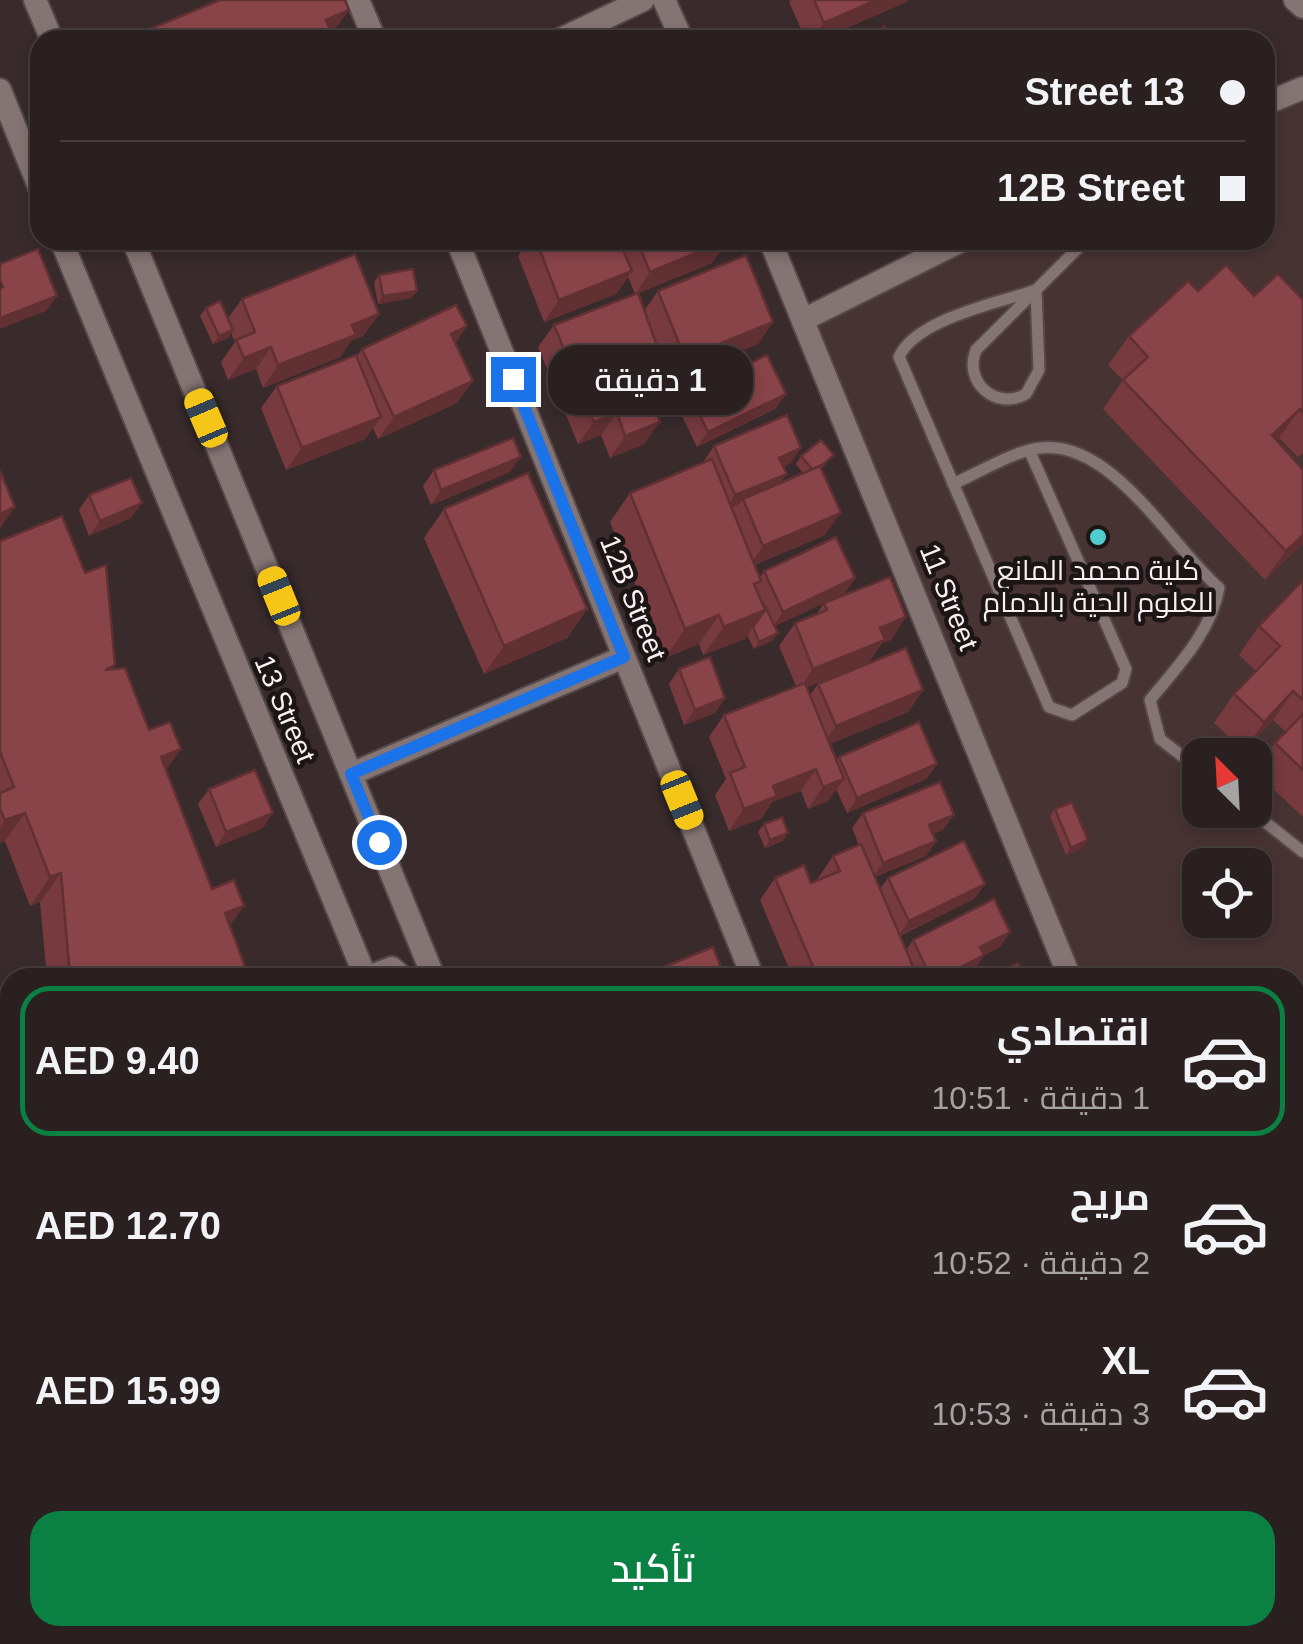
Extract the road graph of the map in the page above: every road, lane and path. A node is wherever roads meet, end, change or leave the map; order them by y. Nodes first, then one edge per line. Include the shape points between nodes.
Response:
1 (35, 0) edge
2 (358, 0) edge
3 (644, 0) edge
4 (664, 0) edge
5 (1294, 0) edge
6 (1303, 7) edge
7 (48, 30) edge
8 (371, 30) edge
9 (580, 30) edge
10 (678, 30) edge
11 (1303, 88) edge
12 (0, 90) edge
13 (1275, 100) edge
14 (30, 164) edge
15 (65, 250) edge
16 (137, 250) edge
17 (461, 250) edge
18 (774, 250) edge
19 (943, 250) edge
20 (1073, 252) edge
21 (1036, 290) junction
22 (805, 319) junction
23 (1030, 452) junction
24 (953, 484) junction
25 (624, 657) junction
26 (1182, 756) edge
27 (351, 774) junction
28 (1272, 827) edge
29 (1303, 852) edge
30 (362, 968) edge
31 (430, 968) edge
32 (749, 968) edge
33 (1066, 968) edge

1 - 7 street
2 - 8 street
3 - 9 street
4 - 10 street
5 - 6 street
11 - 13 street
12 - 14 street
15 - 30 street, 13 Street
16 - 27 street, 13 Street
17 - 25 street, 12B Street
18 - 22 street, 11 Street
19 - 22 street
20 - 21 lane
21 - 21 lane via 973,358 982,388 996,400 1026,394 1039,370
21 - 24 lane via 924,329 904,345 899,357
22 - 33 street, 11 Street
23 - 24 lane
23 - 24 lane via 1126,669 1122,683 1081,712 1050,707
23 - 26 lane via 1040,447 1080,455 1116,474 1219,588 1215,610 1190,652 1150,700 1160,739
25 - 27 street
25 - 32 street, 12B Street
27 - 31 street, 13 Street
28 - 29 lane

